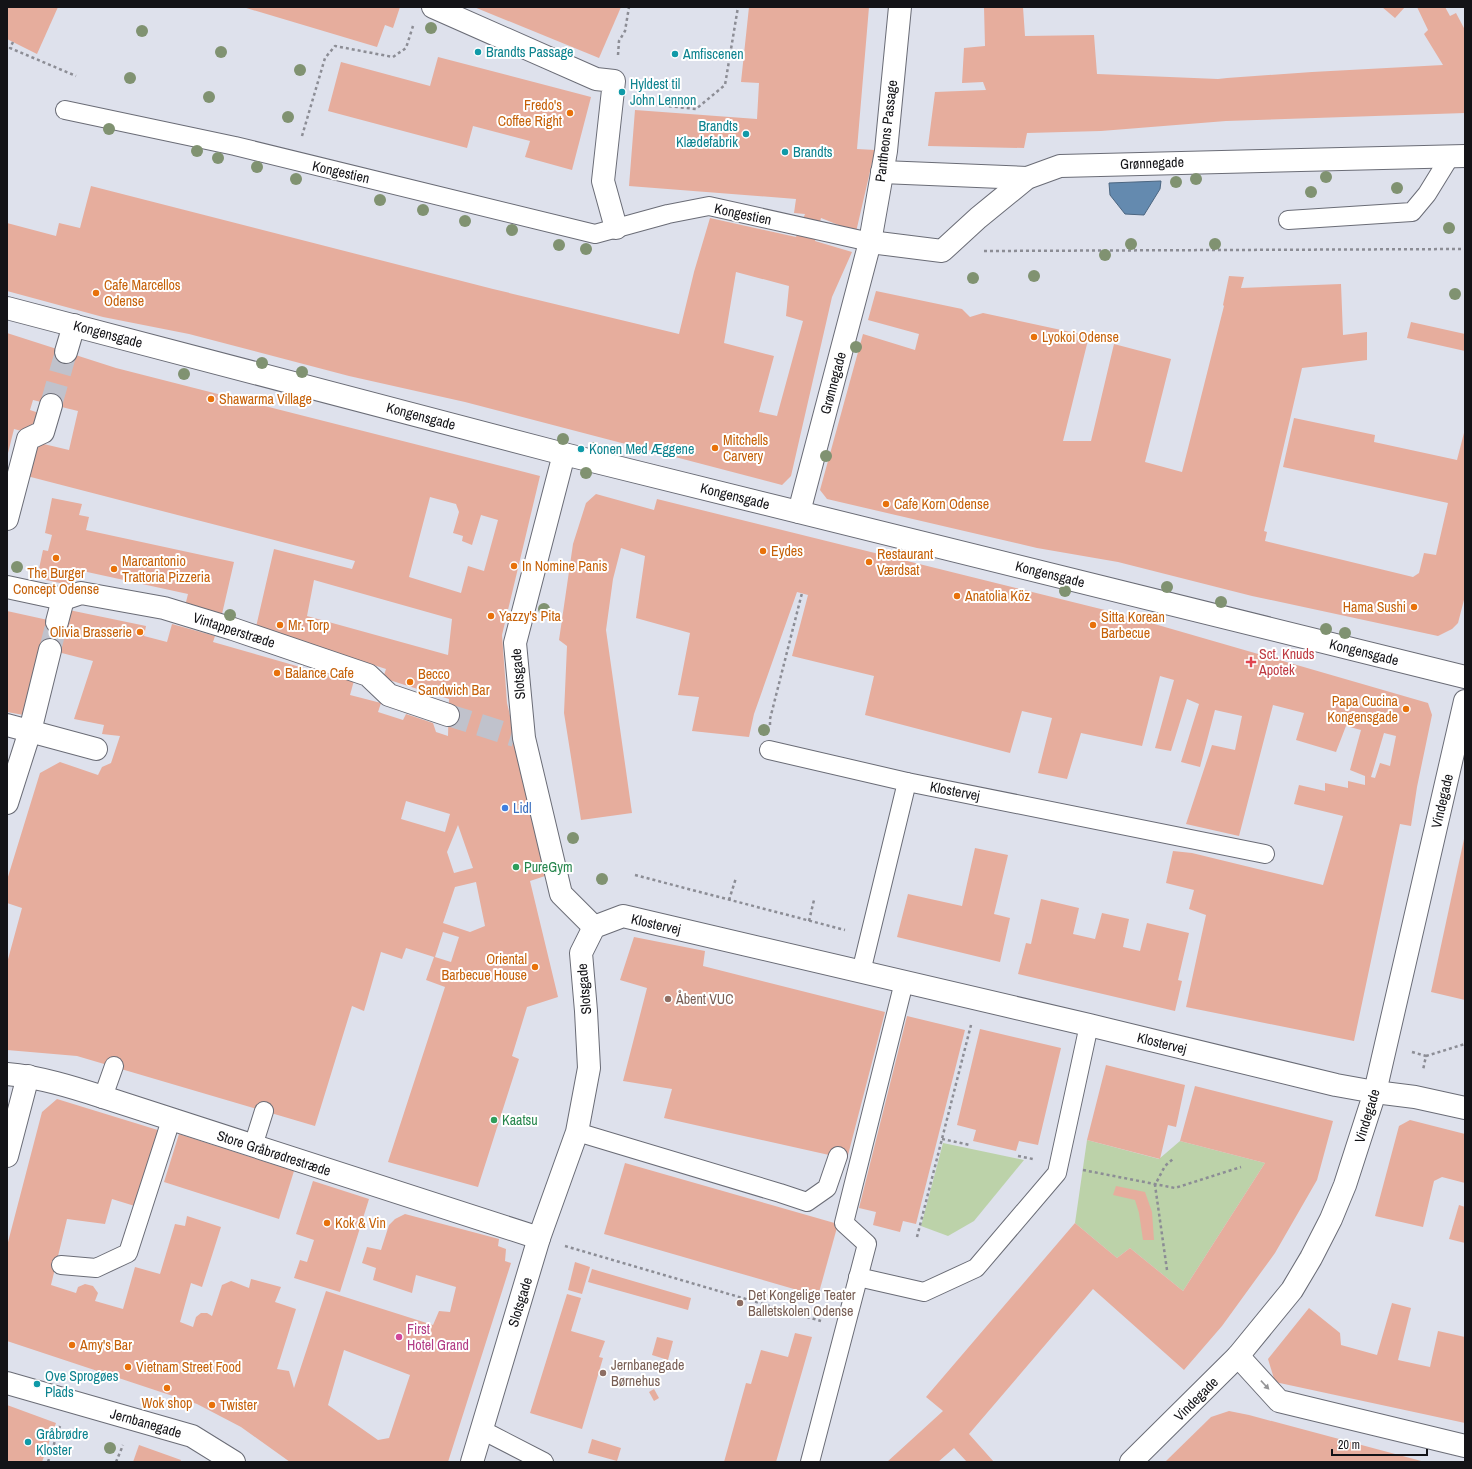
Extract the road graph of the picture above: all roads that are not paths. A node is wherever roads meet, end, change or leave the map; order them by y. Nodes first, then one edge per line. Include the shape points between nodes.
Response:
1 (433, 7) edge
2 (900, 7) edge
3 (65, 110) dead end
4 (1458, 156) edge
5 (882, 172) junction
6 (1027, 178) junction
7 (1288, 220) dead end
8 (616, 228) junction
9 (869, 248) junction
10 (7, 308) edge
11 (74, 326) junction
12 (66, 352) tunnel mouth
13 (51, 405) tunnel mouth
14 (564, 454) junction
15 (799, 512) junction
16 (7, 519) edge
17 (7, 588) edge
18 (63, 598) junction
19 (57, 622) tunnel mouth
20 (50, 650) tunnel mouth
21 (1465, 677) edge
22 (1465, 701) edge
23 (448, 715) tunnel mouth
24 (7, 725) edge
25 (30, 731) junction
26 (96, 749) dead end
27 (769, 750) road end
28 (907, 782) junction
29 (7, 803) edge
30 (1265, 854) dead end
31 (594, 927) junction
32 (861, 972) junction
33 (904, 982) junction
34 (1089, 1025) junction
35 (114, 1066) dead end
36 (18, 1075) edge
37 (1375, 1092) junction
38 (103, 1097) junction
39 (1465, 1108) edge
40 (264, 1111) dead end
41 (171, 1120) junction
42 (577, 1132) junction
43 (254, 1146) junction
44 (7, 1156) edge
45 (838, 1156) dead end
46 (539, 1238) junction
47 (61, 1265) dead end
48 (858, 1277) junction
49 (1238, 1356) junction
50 (7, 1382) edge
51 (482, 1430) junction
52 (1465, 1446) edge
53 (234, 1462) edge
54 (472, 1462) edge
55 (544, 1462) edge
56 (810, 1462) edge
57 (1130, 1462) edge

1 - 8 street via 596,79 613,91 603,181
2 - 5 street, Pantheons Passage
3 - 8 lane, Kongestien via 235,146 595,234
4 - 6 street, Grønnegade via 1060,166
4 - 7 lane via 1412,212
5 - 6 street
5 - 9 street, Pantheons Passage
6 - 9 street, Grønnegade via 942,251
8 - 9 lane, Kongestien via 709,206
9 - 15 street, Grønnegade
10 - 11 street, Kongensgade
11 - 12 street
11 - 14 street, Kongensgade
13 - 16 street via 43,432 28,439
14 - 15 street, Kongensgade
14 - 31 street, Slotsgade via 515,643 519,737 561,894
15 - 21 street, Kongensgade
17 - 18 street, Vintapperstræde
18 - 19 street
18 - 23 street, Vintapperstræde via 81,593 164,608 368,675 389,695
20 - 25 street
22 - 37 street, Vindegade
24 - 25 street
25 - 26 street
25 - 29 street
27 - 28 lane, Klostervej
28 - 30 lane, Klostervej
28 - 32 lane
31 - 32 street, Klostervej via 623,916
31 - 42 street, Slotsgade via 581,953 589,1068
32 - 33 street, Klostervej
33 - 34 street, Klostervej
33 - 48 lane via 844,1223 867,1244
34 - 37 street, Klostervej via 1336,1085
34 - 48 lane via 1057,1173 976,1268 924,1292
35 - 38 lane
36 - 38 street, Store Gråbrødrestræde via 67,1085
36 - 44 street
37 - 39 street, Klostervej via 1416,1097
37 - 49 street, Vindegade via 1331,1220 1292,1290
38 - 41 street, Store Gråbrødrestræde
40 - 43 lane
41 - 43 street, Store Gråbrødrestræde
41 - 47 lane via 128,1253 96,1268
42 - 45 lane via 807,1202 827,1188
42 - 46 street, Slotsgade
43 - 46 street, Store Gråbrødrestræde
46 - 51 street, Slotsgade
48 - 56 lane
49 -> 52 street via 1279,1401
49 - 57 street, Vindegade
50 - 53 street, Jernbanegade via 192,1436
51 - 54 street, Slotsgade
51 - 55 lane

